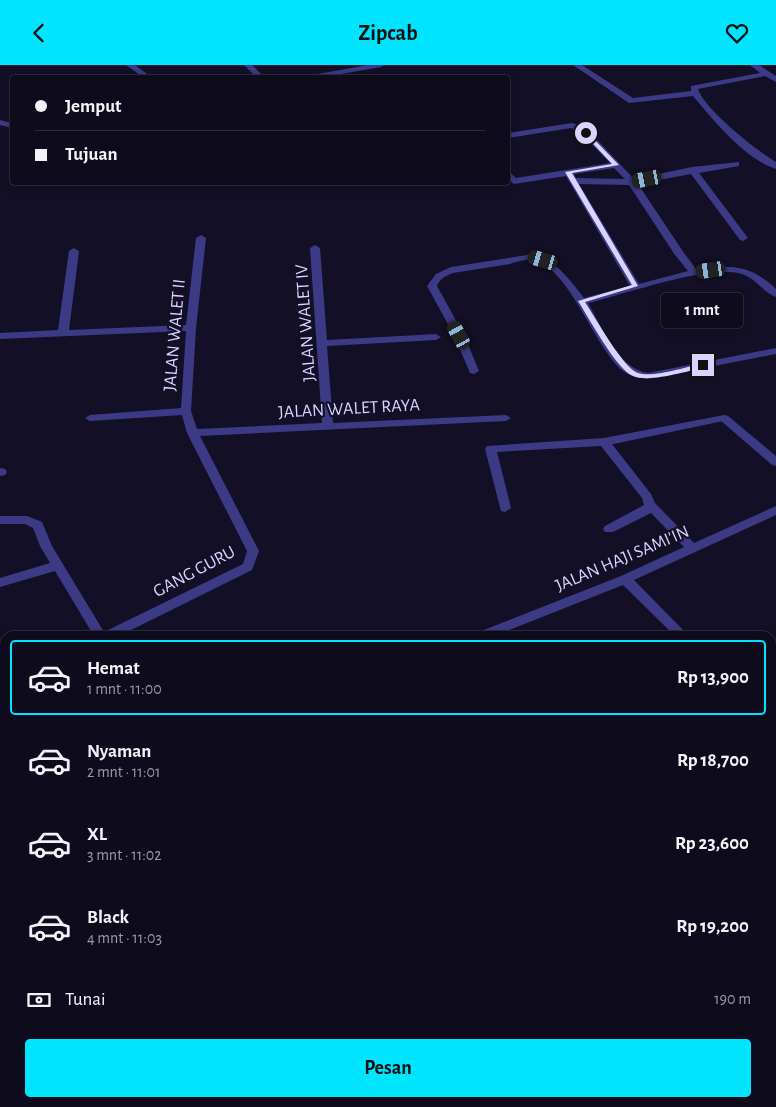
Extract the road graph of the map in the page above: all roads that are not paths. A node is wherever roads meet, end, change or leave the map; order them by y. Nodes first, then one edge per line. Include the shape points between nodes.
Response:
1 (130, 65) edge
2 (248, 65) edge
3 (381, 65) edge
4 (577, 65) edge
5 (754, 65) edge
6 (371, 66) edge
7 (765, 74) junction
8 (144, 75) edge
9 (258, 75) edge
10 (323, 75) edge
11 (776, 80) edge
12 (695, 93) junction
13 (510, 136) edge
14 (736, 164) dead end
15 (616, 165) junction
16 (776, 166) edge
17 (692, 170) junction
18 (568, 172) junction
19 (510, 176) edge
20 (574, 181) junction
21 (632, 182) junction
22 (201, 238) dead end
23 (742, 238) dead end
24 (315, 248) dead end
25 (74, 251) dead end
26 (694, 272) junction
27 (635, 286) junction
28 (776, 294) edge
29 (582, 301) junction
30 (191, 328) junction
31 (63, 333) junction
32 (0, 336) edge
33 (436, 337) dead end
34 (323, 343) junction
35 (776, 351) edge
36 (474, 371) dead end
37 (186, 411) junction
38 (90, 418) dead end
39 (506, 418) dead end
40 (328, 426) junction
41 (193, 433) junction
42 (604, 442) junction
43 (776, 462) edge
44 (650, 505) junction
45 (505, 508) dead end
46 (776, 509) edge
47 (0, 520) edge
48 (609, 529) dead end
49 (692, 548) junction
50 (58, 565) junction
51 (625, 579) junction
52 (0, 583) edge
53 (97, 631) edge
54 (118, 631) edge
55 (493, 631) edge
56 (678, 631) edge

1 - 8 street
2 - 9 street
3 - 6 street
4 - 12 street via 632,101
5 - 7 street
6 - 10 street
7 - 11 street
7 - 12 street via 705,85 694,88
12 - 16 street via 719,122 760,157
13 - 15 street via 572,125 578,127
14 - 17 street
15 - 18 street
15 - 21 street
17 - 21 street
17 - 23 street
18 - 19 street via 514,181
18 - 20 street
20 - 21 street
20 - 27 street
21 - 26 street
22 - 30 street, JALAN WALET II
24 - 34 street, JALAN WALET IV
25 - 31 street
26 - 27 street
26 - 28 street via 728,268 744,271 754,274
27 - 29 street
29 - 35 street via 618,358 636,375 648,376
29 - 36 street via 555,268 533,257 440,275 432,286
30 - 31 street
30 - 37 street, JALAN WALET II
31 - 32 street
33 - 34 street
34 - 40 street, JALAN WALET IV
37 - 38 street
37 - 41 street, JALAN WALET II
39 - 40 street, JALAN WALET RAYA
40 - 41 street, JALAN WALET RAYA
41 - 54 street, GANG GURU via 253,551 248,567
42 - 43 street via 724,418
42 - 44 street
42 - 45 street via 491,449
44 - 48 street
44 - 49 street
46 - 49 street, JALAN HAJI SAMI'IN
47 - 50 street via 27,520 38,525
49 - 51 street, JALAN HAJI SAMI'IN
50 - 52 street
50 - 53 street
51 - 55 street, JALAN HAJI SAMI'IN
51 - 56 street

